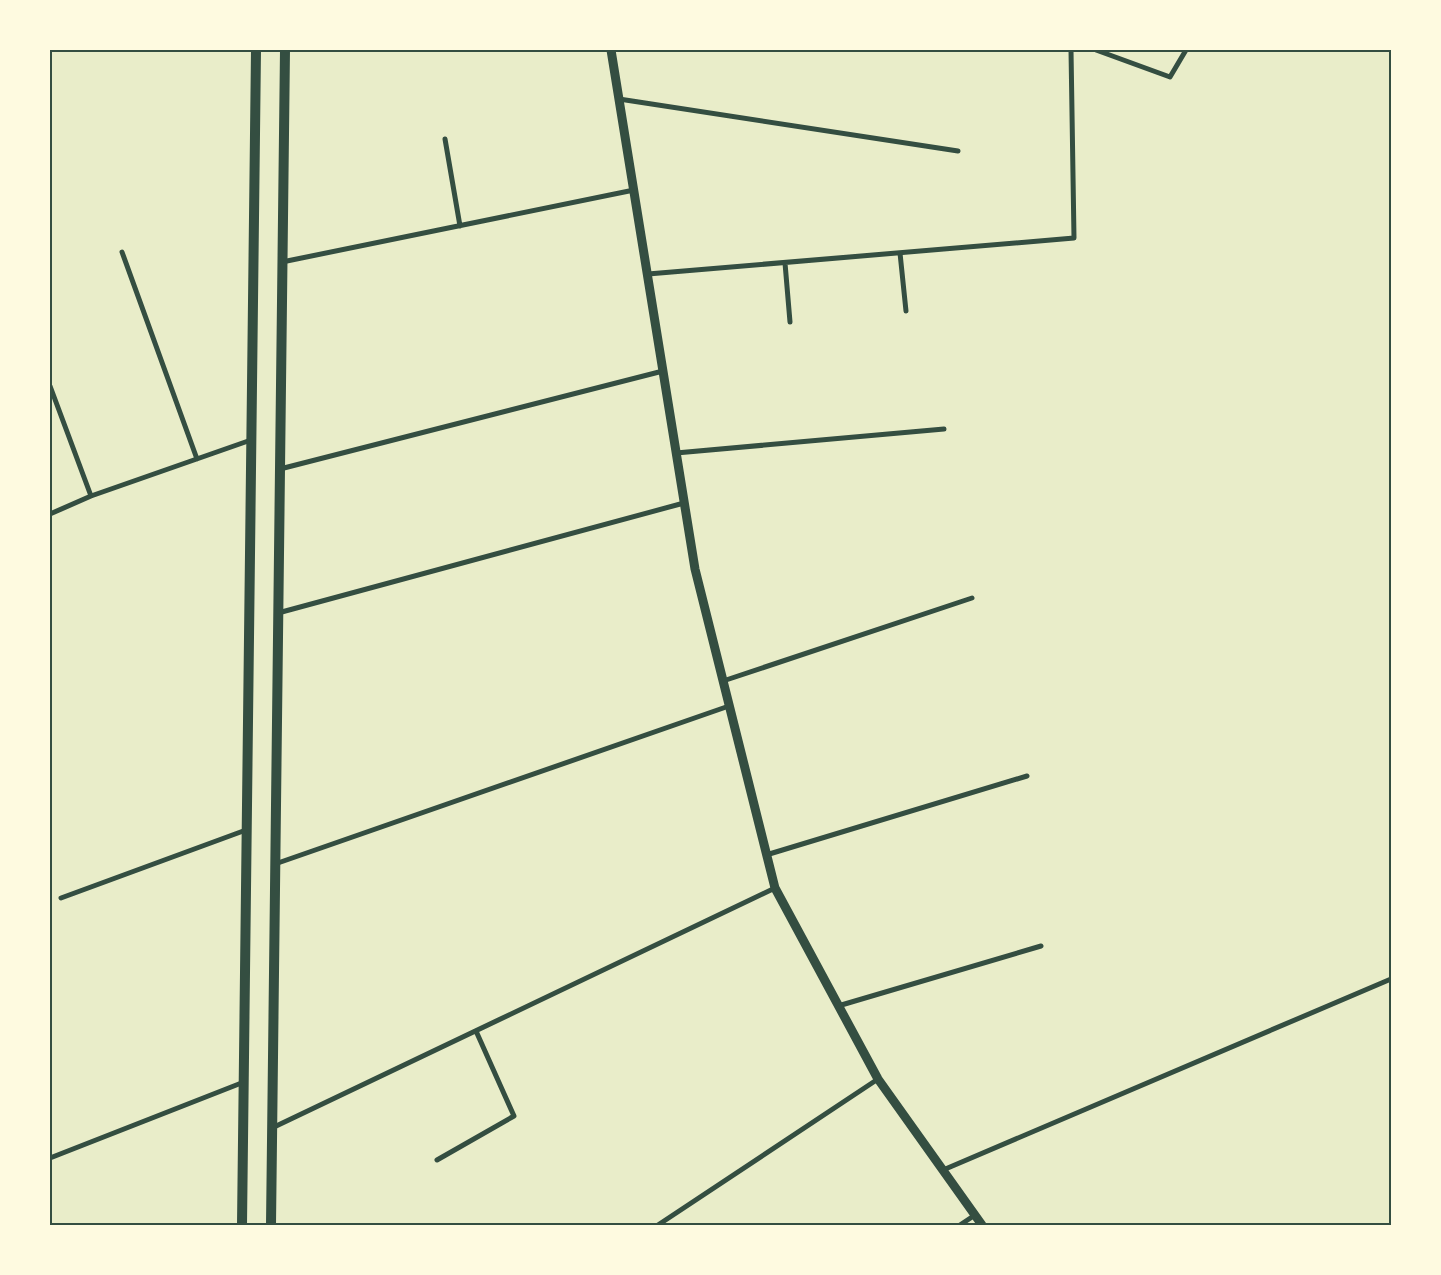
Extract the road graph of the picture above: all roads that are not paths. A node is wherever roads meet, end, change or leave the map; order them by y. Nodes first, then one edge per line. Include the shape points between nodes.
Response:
1 (256, 50) edge
2 (285, 50) edge
3 (611, 50) edge
4 (1071, 50) edge
5 (1096, 50) edge
6 (1186, 50) edge
7 (619, 99) junction
8 (445, 139) dead end
9 (958, 151) dead end
10 (634, 190) junction
11 (460, 226) junction
12 (122, 252) dead end
13 (900, 253) junction
14 (282, 262) junction
15 (785, 263) junction
16 (648, 274) junction
17 (906, 311) dead end
18 (790, 322) dead end
19 (663, 371) junction
20 (50, 386) edge
21 (944, 429) dead end
22 (253, 440) junction
23 (676, 453) junction
24 (197, 460) junction
25 (280, 469) junction
26 (91, 496) junction
27 (684, 503) junction
28 (50, 514) edge
29 (972, 598) dead end
30 (278, 613) junction
31 (723, 681) junction
32 (729, 706) junction
33 (1027, 776) dead end
34 (247, 829) junction
35 (766, 855) junction
36 (275, 864) junction
37 (775, 888) junction
38 (62, 898) dead end
39 (1041, 946) dead end
40 (1391, 980) edge
41 (838, 1006) junction
42 (476, 1031) junction
43 (878, 1079) junction
44 (244, 1082) junction
45 (272, 1128) junction
46 (50, 1158) edge
47 (437, 1160) dead end
48 (943, 1170) junction
49 (975, 1216) junction
50 (242, 1225) edge
51 (271, 1225) edge
52 (658, 1225) edge
53 (960, 1225) edge
54 (982, 1225) edge

1 - 22 main road
2 - 14 main road
3 - 7 street
4 - 13 street via 1074,238
5 - 6 street via 1170,77
7 - 9 street
7 - 10 street
8 - 11 street
10 - 11 street
10 - 16 street
11 - 14 street
12 - 24 street
13 - 15 street
13 - 17 street
14 - 25 main road
15 - 16 street
15 - 18 street
16 - 19 street
19 - 23 street
19 - 25 street
20 - 26 street
21 - 23 street
22 - 24 street
22 - 34 main road
23 - 27 street
24 - 26 street
25 - 30 main road
26 - 28 street
27 - 30 street
27 - 31 street via 695,569
29 - 31 street
30 - 36 main road
31 - 32 street
32 - 35 street
32 - 36 street
33 - 35 street
34 - 38 street
34 - 44 main road
35 - 37 street
36 - 45 main road
37 - 41 street
37 - 42 street
39 - 41 street
40 - 48 street
41 - 43 street
42 - 45 street
42 - 47 street via 514,1116
43 - 48 street
43 - 52 street
44 - 46 street
44 - 50 main road
45 - 51 main road
48 - 49 street
49 - 53 street
49 - 54 street

